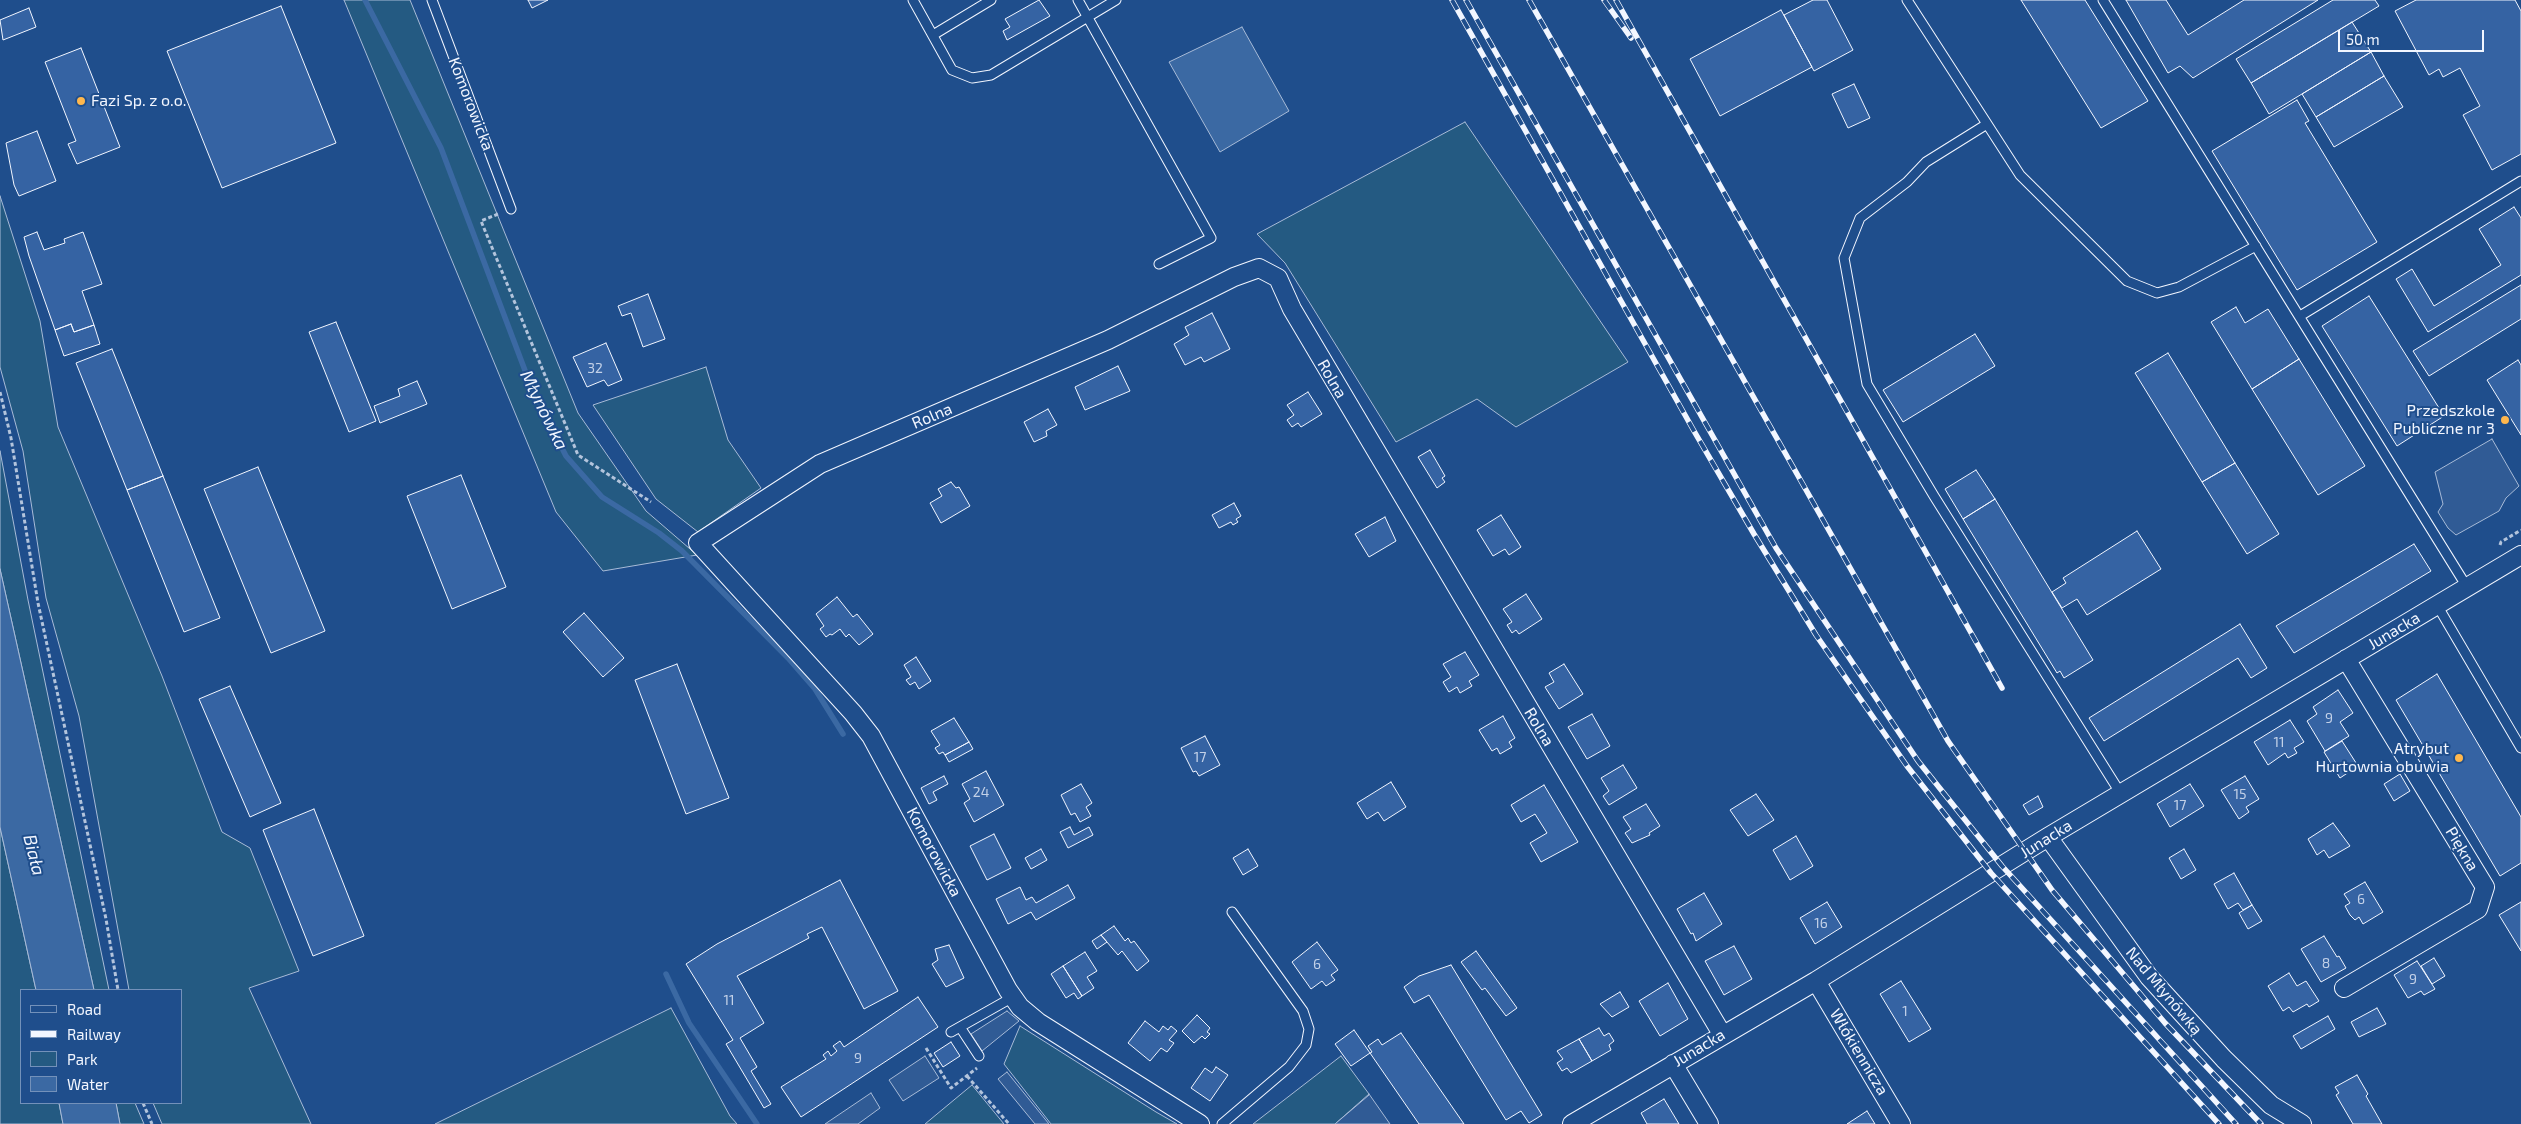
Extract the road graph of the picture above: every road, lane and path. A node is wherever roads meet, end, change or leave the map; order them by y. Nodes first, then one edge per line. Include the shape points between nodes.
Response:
1 (432, 0) edge
2 (913, 0) edge
3 (991, 0) edge
4 (1078, 0) edge
5 (1116, 0) edge
6 (1907, 0) edge
7 (2103, 0) edge
8 (1088, 17) junction
9 (933, 35) junction
10 (1987, 124) junction
11 (2521, 180) edge
12 (511, 209) joint
13 (2256, 246) junction
14 (1159, 264) dead end
15 (2300, 316) junction
16 (0, 392) edge
17 (651, 502) dead end
18 (698, 543) joint
19 (2521, 555) edge
20 (2467, 587) junction
21 (2438, 605) junction
22 (2346, 659) junction
23 (2521, 748) edge
24 (2121, 794) junction
25 (2048, 837) junction
26 (1232, 912) dead end
27 (1816, 981) junction
28 (2344, 988) dead end
29 (118, 989) edge
30 (1014, 997) junction
31 (960, 1027) junction
32 (951, 1032) dead end
33 (1722, 1034) junction
34 (926, 1048) dead end
35 (981, 1059) joint
36 (1673, 1064) junction
37 (967, 1076) junction
38 (143, 1104) edge
39 (152, 1124) edge
40 (1009, 1124) edge
41 (1200, 1124) edge
42 (1222, 1124) edge
43 (1572, 1124) edge
44 (1710, 1124) edge
45 (1902, 1124) edge
46 (2302, 1124) edge

1 - 12 lane, Komorowicka
2 - 9 lane
3 - 9 lane
4 - 8 lane
5 - 8 lane
6 - 10 lane
7 - 13 lane
8 - 9 lane via 991,75 972,78 952,70
8 - 14 lane via 1211,238
10 - 13 lane via 2020,175 2127,281 2157,293 2179,287
10 - 24 lane via 1926,162 1907,182 1860,218 1844,258 1867,384
11 - 15 lane
12 - 17 path via 481,221 578,456
13 - 15 lane
15 - 20 lane
16 - 29 path via 38,603 106,919
18 - 30 street, Komorowicka via 871,736
18 - 33 street, Rolna via 820,464 1108,340 1234,277 1259,268 1278,278 1316,351
19 - 20 street, Junacka
20 - 21 street, Junacka
21 - 22 street, Junacka
21 - 23 lane
22 - 24 street, Junacka
22 - 28 street, Piękna via 2485,887 2478,909
24 - 25 street, Junacka
25 - 27 street, Junacka
25 - 46 street, Nad Młynówką via 2149,977 2271,1105
26 - 42 lane via 1303,1011 1309,1028 1306,1045 1289,1067
27 - 33 street, Junacka
27 - 45 street, Włókiennicza
30 - 31 lane
30 - 41 street, Komorowicka via 1038,1022
31 - 32 lane
31 - 35 lane
33 - 36 street, Junacka
34 - 37 path via 951,1088
35 - 37 path
36 - 43 street, Junacka
36 - 44 street
37 - 40 path
38 - 39 path

